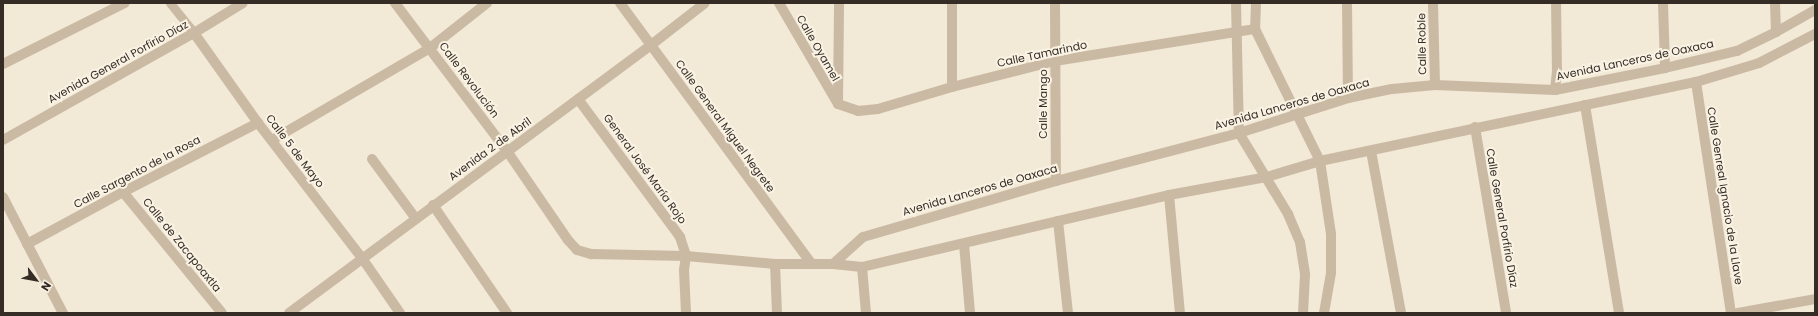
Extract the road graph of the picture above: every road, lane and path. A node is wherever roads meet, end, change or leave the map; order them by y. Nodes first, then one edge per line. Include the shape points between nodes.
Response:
1 (126, 3) edge
2 (170, 3) edge
3 (243, 3) edge
4 (395, 3) edge
5 (487, 3) edge
6 (620, 3) edge
7 (705, 3) edge
8 (779, 3) edge
9 (839, 3) edge
10 (952, 3) edge
11 (1055, 3) edge
12 (1236, 3) edge
13 (1256, 3) edge
14 (1347, 3) edge
15 (1433, 3) edge
16 (1556, 3) edge
17 (1663, 3) edge
18 (1775, 3) edge
19 (1815, 10) edge
20 (1255, 29) junction
21 (1236, 32) junction
22 (1776, 32) junction
23 (194, 33) junction
24 (1815, 34) edge
25 (651, 45) junction
26 (430, 48) junction
27 (1055, 61) junction
28 (3, 64) edge
29 (1665, 68) junction
30 (1696, 82) junction
31 (1435, 85) junction
32 (952, 87) junction
33 (1555, 90) junction
34 (1348, 98) junction
35 (578, 99) junction
36 (838, 104) junction
37 (1585, 105) junction
38 (1296, 114) junction
39 (258, 123) junction
40 (1475, 127) junction
41 (1239, 133) junction
42 (3, 140) edge
43 (272, 140) junction
44 (506, 151) junction
45 (1371, 151) junction
46 (372, 159) dead end
47 (1320, 161) junction
48 (1267, 177) junction
49 (1056, 181) junction
50 (123, 192) junction
51 (1169, 195) junction
52 (3, 197) edge
53 (433, 206) junction
54 (416, 219) junction
55 (1058, 221) junction
56 (27, 244) junction
57 (964, 244) junction
58 (686, 256) junction
59 (362, 258) junction
60 (811, 263) junction
61 (775, 264) junction
62 (833, 264) junction
63 (862, 267) junction
64 (1815, 299) edge
65 (63, 313) edge
66 (222, 313) edge
67 (289, 313) edge
68 (400, 313) edge
69 (507, 313) edge
70 (686, 313) edge
71 (777, 313) edge
72 (866, 313) edge
73 (970, 313) edge
74 (1068, 313) edge
75 (1180, 313) edge
76 (1303, 313) edge
77 (1324, 313) edge
78 (1401, 313) edge
79 (1506, 313) edge
80 (1619, 313) edge
81 (1731, 313) edge
82 (1738, 313) edge

1 - 28 street
2 - 23 street, Calle 5 de Mayo
3 - 23 street, Avenida General Porfirio Díaz
4 - 26 street, Calle Revolución
5 - 26 street
6 - 25 street, Calle General Miguel Negrete
7 - 25 street, Avenida 2 de Abril
8 - 36 street, Calle Oyamel
9 - 36 street
10 - 32 street
11 - 27 street, Calle Mango
12 - 21 street
13 - 20 street
14 - 34 street
15 - 31 street, Calle Roble
16 - 33 street
17 - 29 street
18 - 22 street
19 - 22 street, Avenida Lanceros de Oaxaca
20 - 21 street, Calle Tamarindo
20 - 38 street
21 - 27 street, Calle Tamarindo
21 - 41 street
22 - 29 street, Avenida Lanceros de Oaxaca via 1737,51
23 - 39 street, Calle 5 de Mayo
23 - 42 street, Avenida General Porfirio Díaz
24 - 30 street via 1759,63
25 - 35 street, Avenida 2 de Abril
25 - 60 street, Calle General Miguel Negrete
26 - 43 street
26 - 44 street, Calle Revolución
27 - 32 street, Calle Tamarindo
27 - 49 street, Calle Mango
29 - 33 street, Avenida Lanceros de Oaxaca
30 - 37 street
30 - 81 street, Calle Genreal Ignacio de la Llave
31 - 33 street, Avenida Lanceros de Oaxaca
31 - 34 street, Avenida Lanceros de Oaxaca via 1392,89
32 - 36 street, Calle Tamarindo via 878,109 858,111
34 - 38 street, Avenida Lanceros de Oaxaca
35 - 44 street, Avenida 2 de Abril
35 - 58 street, General José María Rojo via 680,237
37 - 40 street
37 - 80 street
38 - 41 street, Avenida Lanceros de Oaxaca
38 - 47 street
39 - 43 street, Calle 5 de Mayo
39 - 50 street, Calle Sargento de la Rosa
40 - 45 street
40 - 79 street, Calle General Porfirio Díaz
41 - 48 street
41 - 49 street, Avenida Lanceros de Oaxaca
43 - 59 street, Calle 5 de Mayo
44 - 53 street, Avenida 2 de Abril
44 - 58 street, Calle Revolución via 577,250 590,254
45 - 47 street
45 - 78 street
46 - 54 street
47 - 48 street
47 - 77 street via 1331,234 1331,273
48 - 51 street
48 - 76 street via 1300,242 1305,275
49 - 62 street, Avenida Lanceros de Oaxaca via 862,237
50 - 56 street, Calle Sargento de la Rosa
50 - 66 street, Calle de Zacapoaxtla
51 - 55 street
51 - 75 street
52 - 56 street
53 - 54 street, Avenida 2 de Abril
53 - 69 street
54 - 59 street, Avenida 2 de Abril
55 - 57 street
55 - 74 street
56 - 65 street
57 - 63 street
57 - 73 street
58 - 61 street
58 - 70 street
59 - 67 street, Avenida 2 de Abril
59 - 68 street, Calle 5 de Mayo
60 - 61 street
60 - 62 street
61 - 71 street
62 - 63 street
63 - 72 street
64 - 82 street

